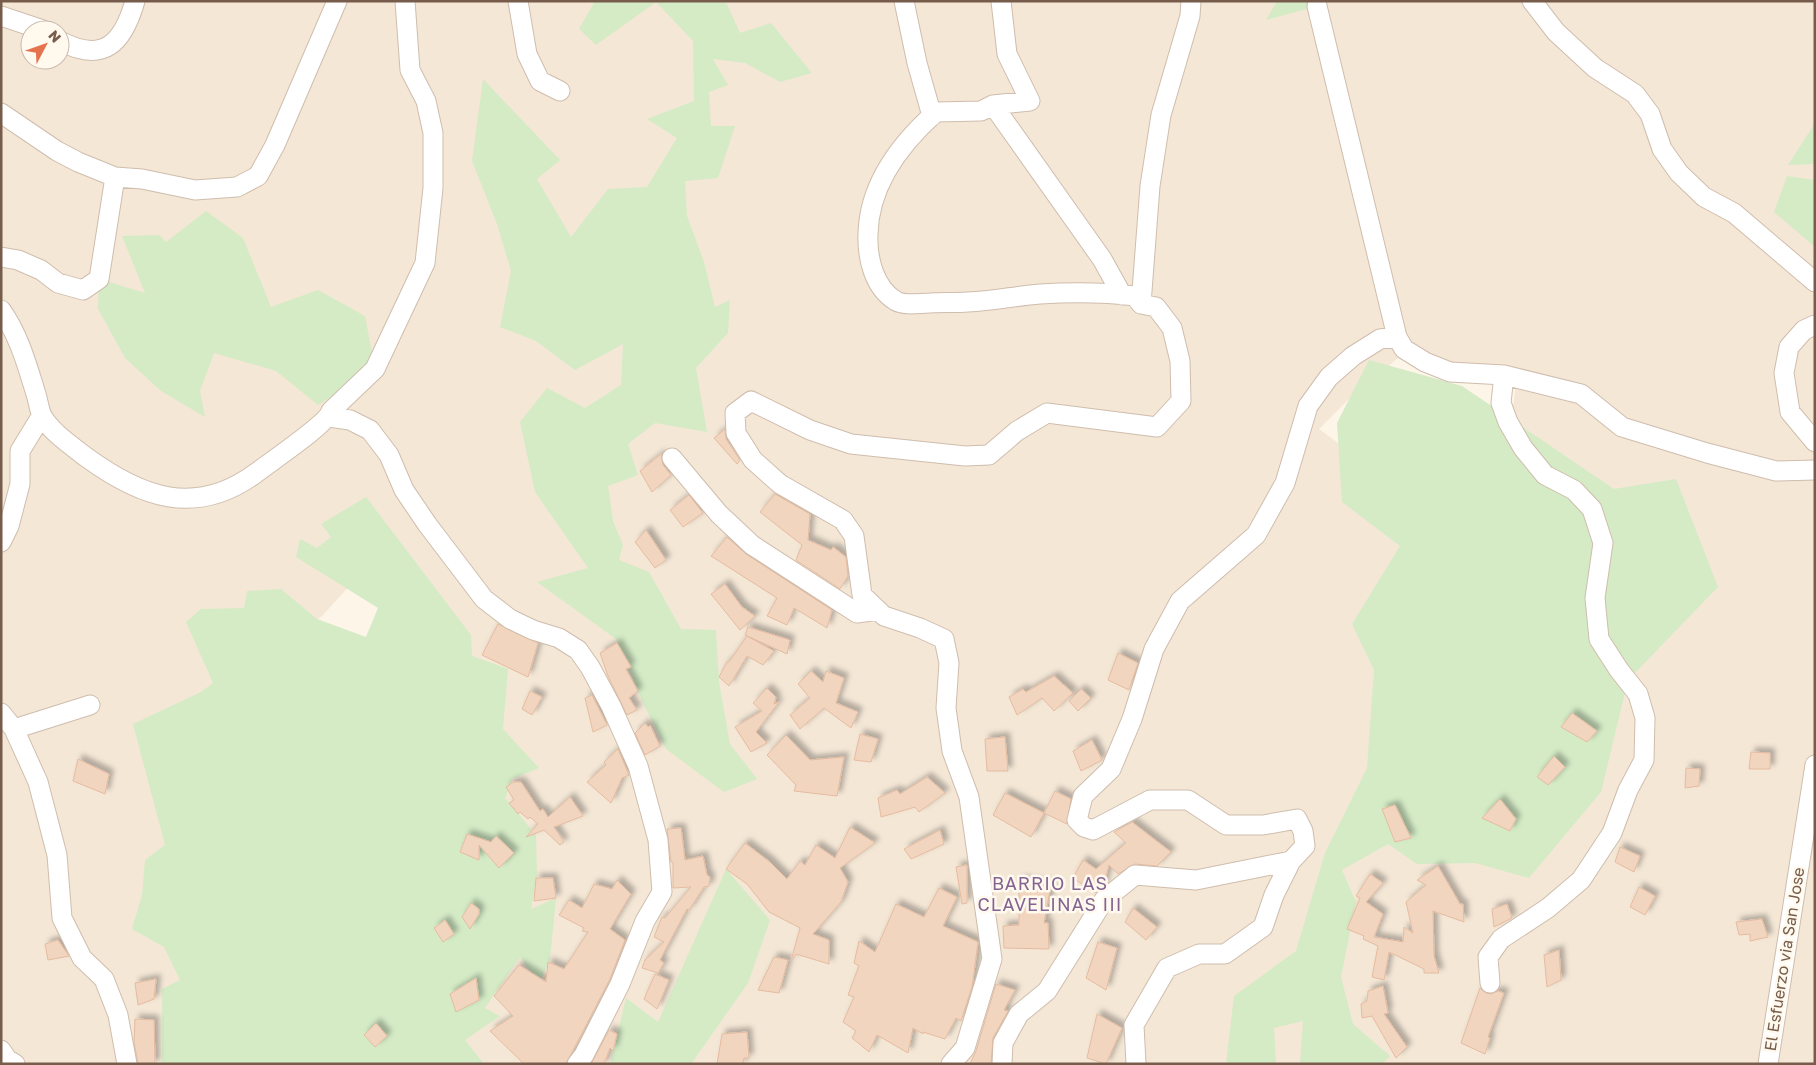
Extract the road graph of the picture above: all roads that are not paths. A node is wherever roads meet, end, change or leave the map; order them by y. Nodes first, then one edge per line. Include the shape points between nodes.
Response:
1 (135, 1) edge
2 (336, 1) edge
3 (406, 1) edge
4 (518, 1) edge
5 (904, 1) edge
6 (1000, 1) edge
7 (1191, 1) edge
8 (1532, 1) edge
9 (1318, 6) dead end
10 (1, 16) edge
11 (20, 22) edge
12 (70, 44) edge
13 (560, 91) dead end
14 (993, 105) junction
15 (1, 113) edge
16 (932, 116) junction
17 (116, 177) junction
18 (1, 258) edge
19 (1815, 282) edge
20 (1122, 294) junction
21 (1140, 304) junction
22 (1, 310) edge
23 (1815, 325) edge
24 (1397, 337) junction
25 (1504, 375) junction
26 (42, 416) junction
27 (329, 417) junction
28 (1815, 442) edge
29 (672, 458) dead end
30 (1815, 470) edge
31 (1, 542) edge
32 (878, 610) junction
33 (90, 704) dead end
34 (1, 713) edge
35 (14, 730) junction
36 (1815, 765) edge
37 (1291, 860) junction
38 (1490, 983) dead end
39 (1, 1050) edge
40 (15, 1064) edge
41 (127, 1064) edge
42 (577, 1064) edge
43 (951, 1064) edge
44 (1002, 1064) edge
45 (1136, 1064) edge
46 (1768, 1064) edge

1 - 12 street via 130,20 115,44 102,49 85,49
2 - 17 street via 275,145 258,176 237,187 195,190
3 - 27 street via 410,70 426,101 433,133 433,188 425,263 374,369 331,411
4 - 13 street via 527,54 540,81
5 - 16 street
6 - 14 street via 1007,54 1030,101
7 - 21 street via 1190,16 1161,115 1150,186
8 - 19 street via 1556,32 1595,68 1635,94 1650,114 1662,149 1679,173 1704,197 1734,213
9 - 24 street
10 - 11 street
14 - 16 street via 981,111 936,112
14 - 20 street via 1102,259
15 - 17 street via 57,151
16 - 20 street via 907,139 888,165 873,200 868,257 880,286 897,301 910,303 970,302 1041,294
17 - 18 street via 99,279 83,290 58,283 41,270 18,260
20 - 21 street via 1135,296
21 - 32 street via 1156,307 1172,328 1180,361 1181,401 1157,427 1047,413 1017,430 989,455 965,456 851,444 810,430 751,401 735,413 736,433 753,460 780,484 843,520 854,536 862,594
22 - 26 street via 16,336
23 - 28 street via 1804,330 1789,347 1784,373 1790,412
24 - 25 street via 1404,349 1424,362 1450,372
24 - 37 street via 1380,339 1353,356 1329,377 1308,406 1284,483 1256,535 1180,601 1154,649 1132,719 1111,769 1083,796 1077,820 1093,830 1150,800 1188,800 1226,825 1263,825 1297,819 1305,846
25 - 30 street via 1574,391 1622,427 1697,450 1776,471
25 - 38 street via 1501,403 1524,448 1545,475 1574,490 1592,509 1603,543 1595,598 1599,639 1638,694 1645,718 1644,760 1628,790 1612,833 1581,880 1548,908 1501,940 1488,957
26 - 27 street via 74,448 130,486 155,495 187,499 214,493 245,480
26 - 31 street via 20,451 20,484 10,526
27 - 42 street via 350,420 370,430 389,455 404,490 484,599 510,619 559,638 578,650 611,706 638,766 658,840 662,892 646,921 620,984
29 - 32 street via 719,514 752,545 857,613
32 - 43 street via 884,616 944,640 949,663 946,708 952,751 968,797 992,958 965,1048
33 - 35 street
34 - 35 street
35 - 41 street via 38,782 56,855 62,918 82,958 104,980 118,1015
36 - 46 street, El Esfuerzo via San Jose
37 - 44 street via 1196,880 1135,874 1104,900 1047,991 1019,1014 1003,1043
37 - 45 street via 1263,927 1225,954 1199,954 1167,968 1134,1025
39 - 40 street

